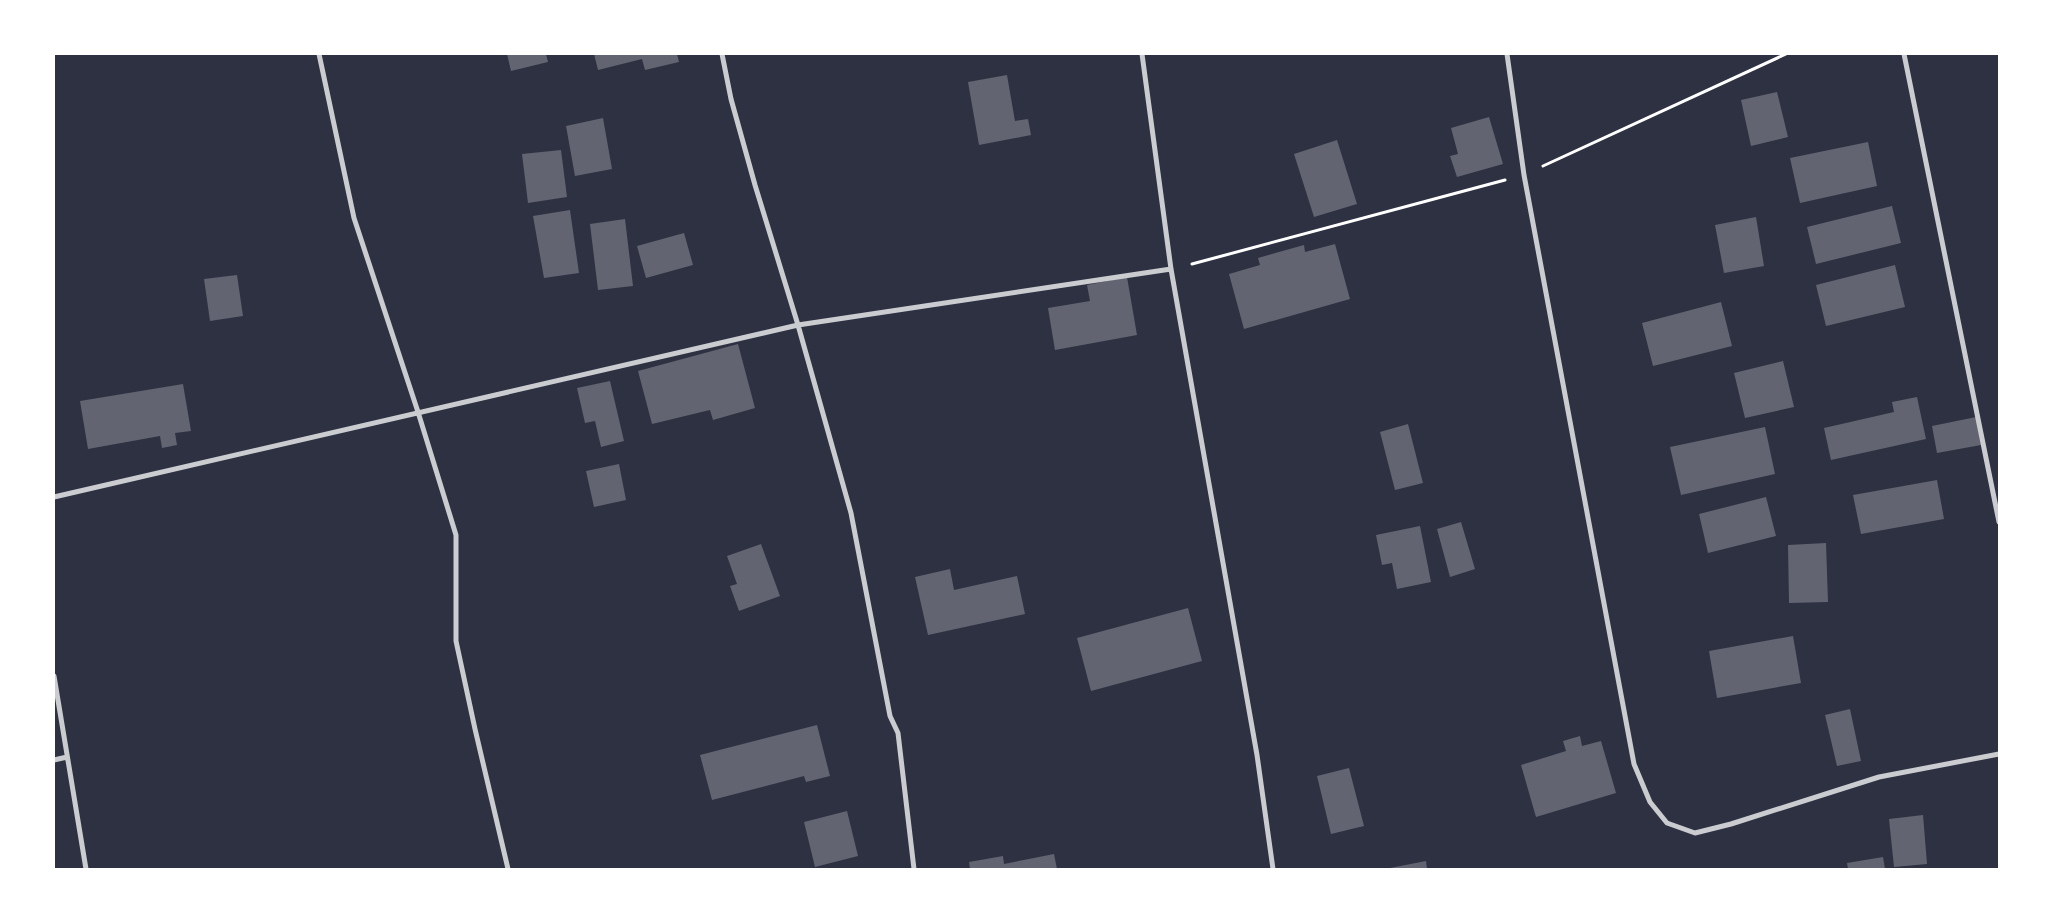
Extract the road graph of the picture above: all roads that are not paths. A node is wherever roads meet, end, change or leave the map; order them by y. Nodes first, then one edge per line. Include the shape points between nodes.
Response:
1 (319, 54) edge
2 (722, 54) edge
3 (1142, 54) edge
4 (1507, 54) edge
5 (1904, 54) edge
6 (1171, 269) junction
7 (798, 325) junction
8 (418, 412) junction
9 (54, 497) edge
10 (1999, 522) edge
11 (54, 676) edge
12 (1999, 754) edge
13 (67, 757) junction
14 (54, 760) edge
15 (86, 869) edge
16 (508, 869) edge
17 (914, 869) edge
18 (1273, 869) edge

1 - 8 street via 354,218
2 - 7 street via 755,185
3 - 6 street
4 - 12 street via 1524,175 1634,764 1650,802 1667,823 1695,832 1731,824 1879,777
5 - 10 street
6 - 7 street
6 - 18 street via 1257,755
7 - 8 street
7 - 17 street via 851,513 890,716 898,733
8 - 9 street
8 - 16 street via 456,535 456,641
11 - 13 street
13 - 14 street
13 - 15 street

